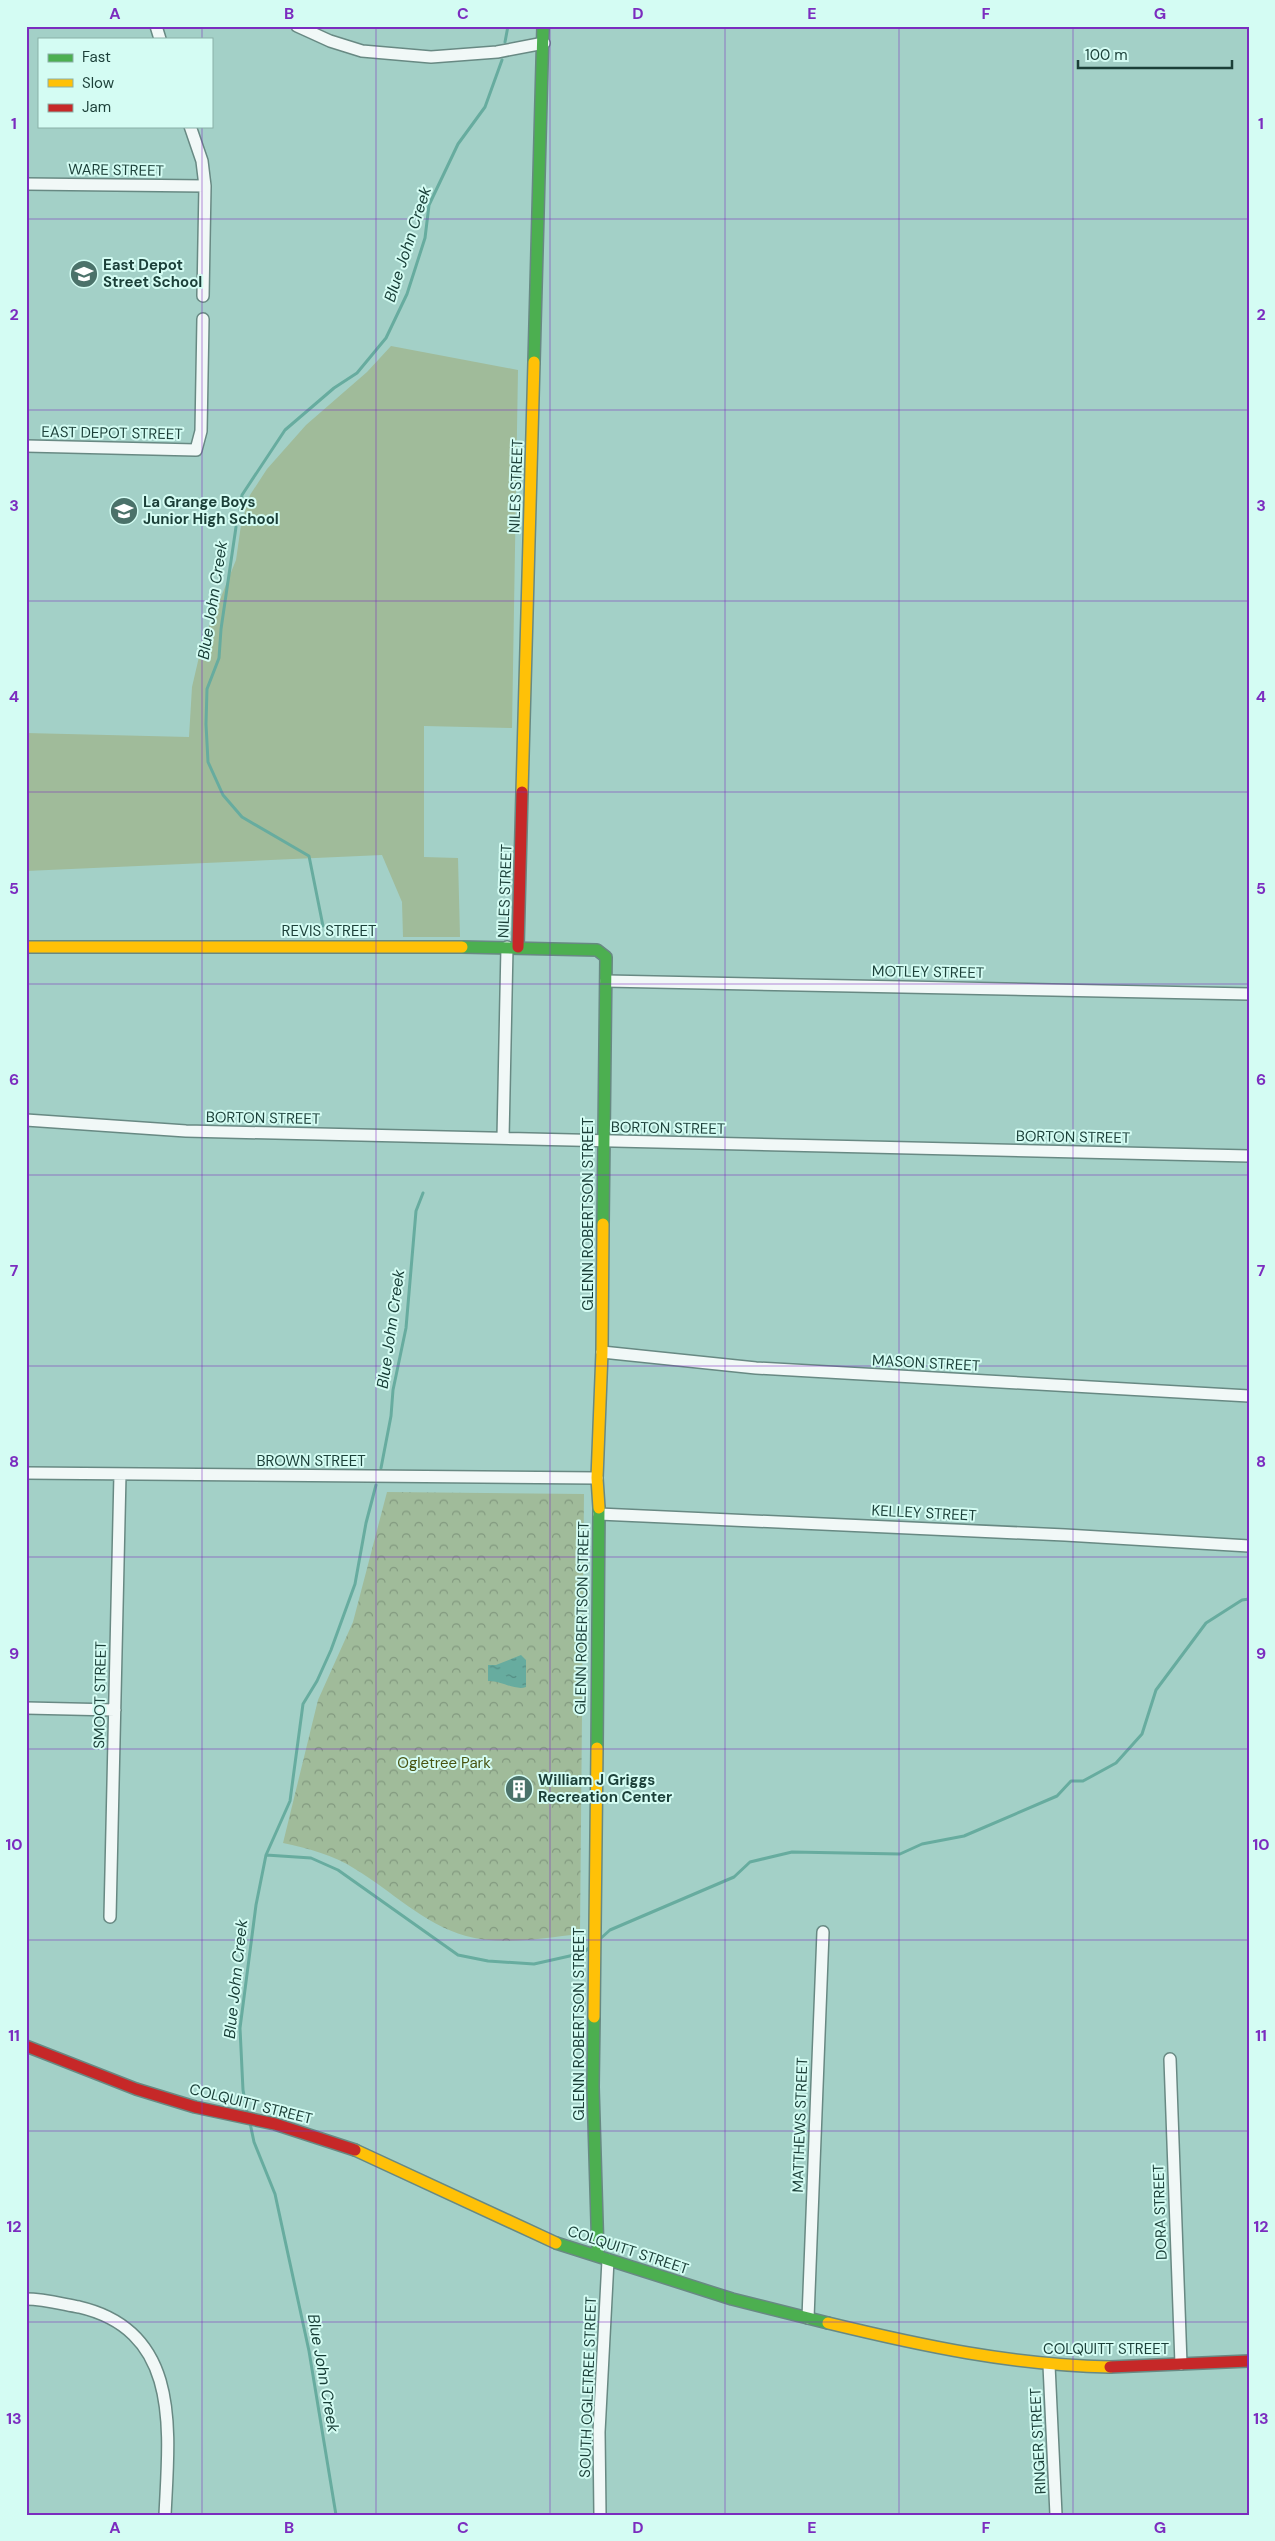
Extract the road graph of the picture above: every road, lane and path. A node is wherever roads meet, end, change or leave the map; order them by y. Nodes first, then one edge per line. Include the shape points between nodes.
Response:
1 (156, 26) edge
2 (297, 26) edge
3 (543, 26) edge
4 (160, 38) edge
5 (544, 43) junction
6 (191, 128) edge
7 (26, 184) edge
8 (204, 186) junction
9 (203, 296) dead end
10 (203, 319) dead end
11 (26, 446) edge
12 (26, 947) edge
13 (512, 947) junction
14 (606, 981) junction
15 (1249, 994) edge
16 (26, 1120) edge
17 (503, 1138) junction
18 (603, 1142) junction
19 (1249, 1156) edge
20 (602, 1352) junction
21 (1249, 1396) edge
22 (26, 1474) edge
23 (120, 1474) junction
24 (596, 1478) junction
25 (599, 1514) junction
26 (1249, 1546) edge
27 (26, 1708) edge
28 (115, 1710) junction
29 (110, 1917) dead end
30 (823, 1932) dead end
31 (26, 2046) edge
32 (1170, 2059) dead end
33 (603, 2258) junction
34 (26, 2299) edge
35 (808, 2318) junction
36 (1249, 2361) edge
37 (1181, 2364) junction
38 (1049, 2365) junction
39 (165, 2515) edge
40 (600, 2515) edge
41 (1056, 2515) edge

1 - 4 street
2 - 5 street via 362,51 431,57 497,52
3 - 5 street, NILES STREET
5 - 13 street, NILES STREET
6 - 8 street via 202,161
7 - 8 street, WARE STREET
8 - 9 street
10 - 11 street, EAST DEPOT STREET via 201,431 196,450
12 - 13 street, REVIS STREET
13 - 14 street, REVIS STREET via 597,950 606,957
13 - 17 street, NILES STREET
14 - 15 street, MOTLEY STREET
14 - 18 street, GLENN ROBERTSON STREET
16 - 17 street, BORTON STREET via 186,1131
17 - 18 street, BORTON STREET
18 - 19 street, BORTON STREET
18 - 20 street, GLENN ROBERTSON STREET
20 - 21 street, MASON STREET via 756,1368
20 - 24 street, GLENN ROBERTSON STREET
22 - 23 street, BROWN STREET
23 - 24 street, BROWN STREET
23 - 28 street, SMOOT STREET
24 - 25 street, GLENN ROBERTSON STREET
25 - 26 street, KELLEY STREET
25 - 33 street, GLENN ROBERTSON STREET via 593,2078
27 - 28 street
28 - 29 street, SMOOT STREET
30 - 35 street, MATTHEWS STREET
31 - 33 street, COLQUITT STREET via 65,2064 136,2089 195,2107 275,2124 358,2151 427,2180 538,2235
32 - 37 street, DORA STREET
33 - 35 street, COLQUITT STREET
33 - 40 street, SOUTH OGLETREE STREET
34 - 39 street via 101,2312 143,2343 154,2361 164,2393 167,2436
35 - 38 street, COLQUITT STREET via 928,2347
36 - 37 street, COLQUITT STREET
37 - 38 street, COLQUITT STREET
38 - 41 street, RINGER STREET

